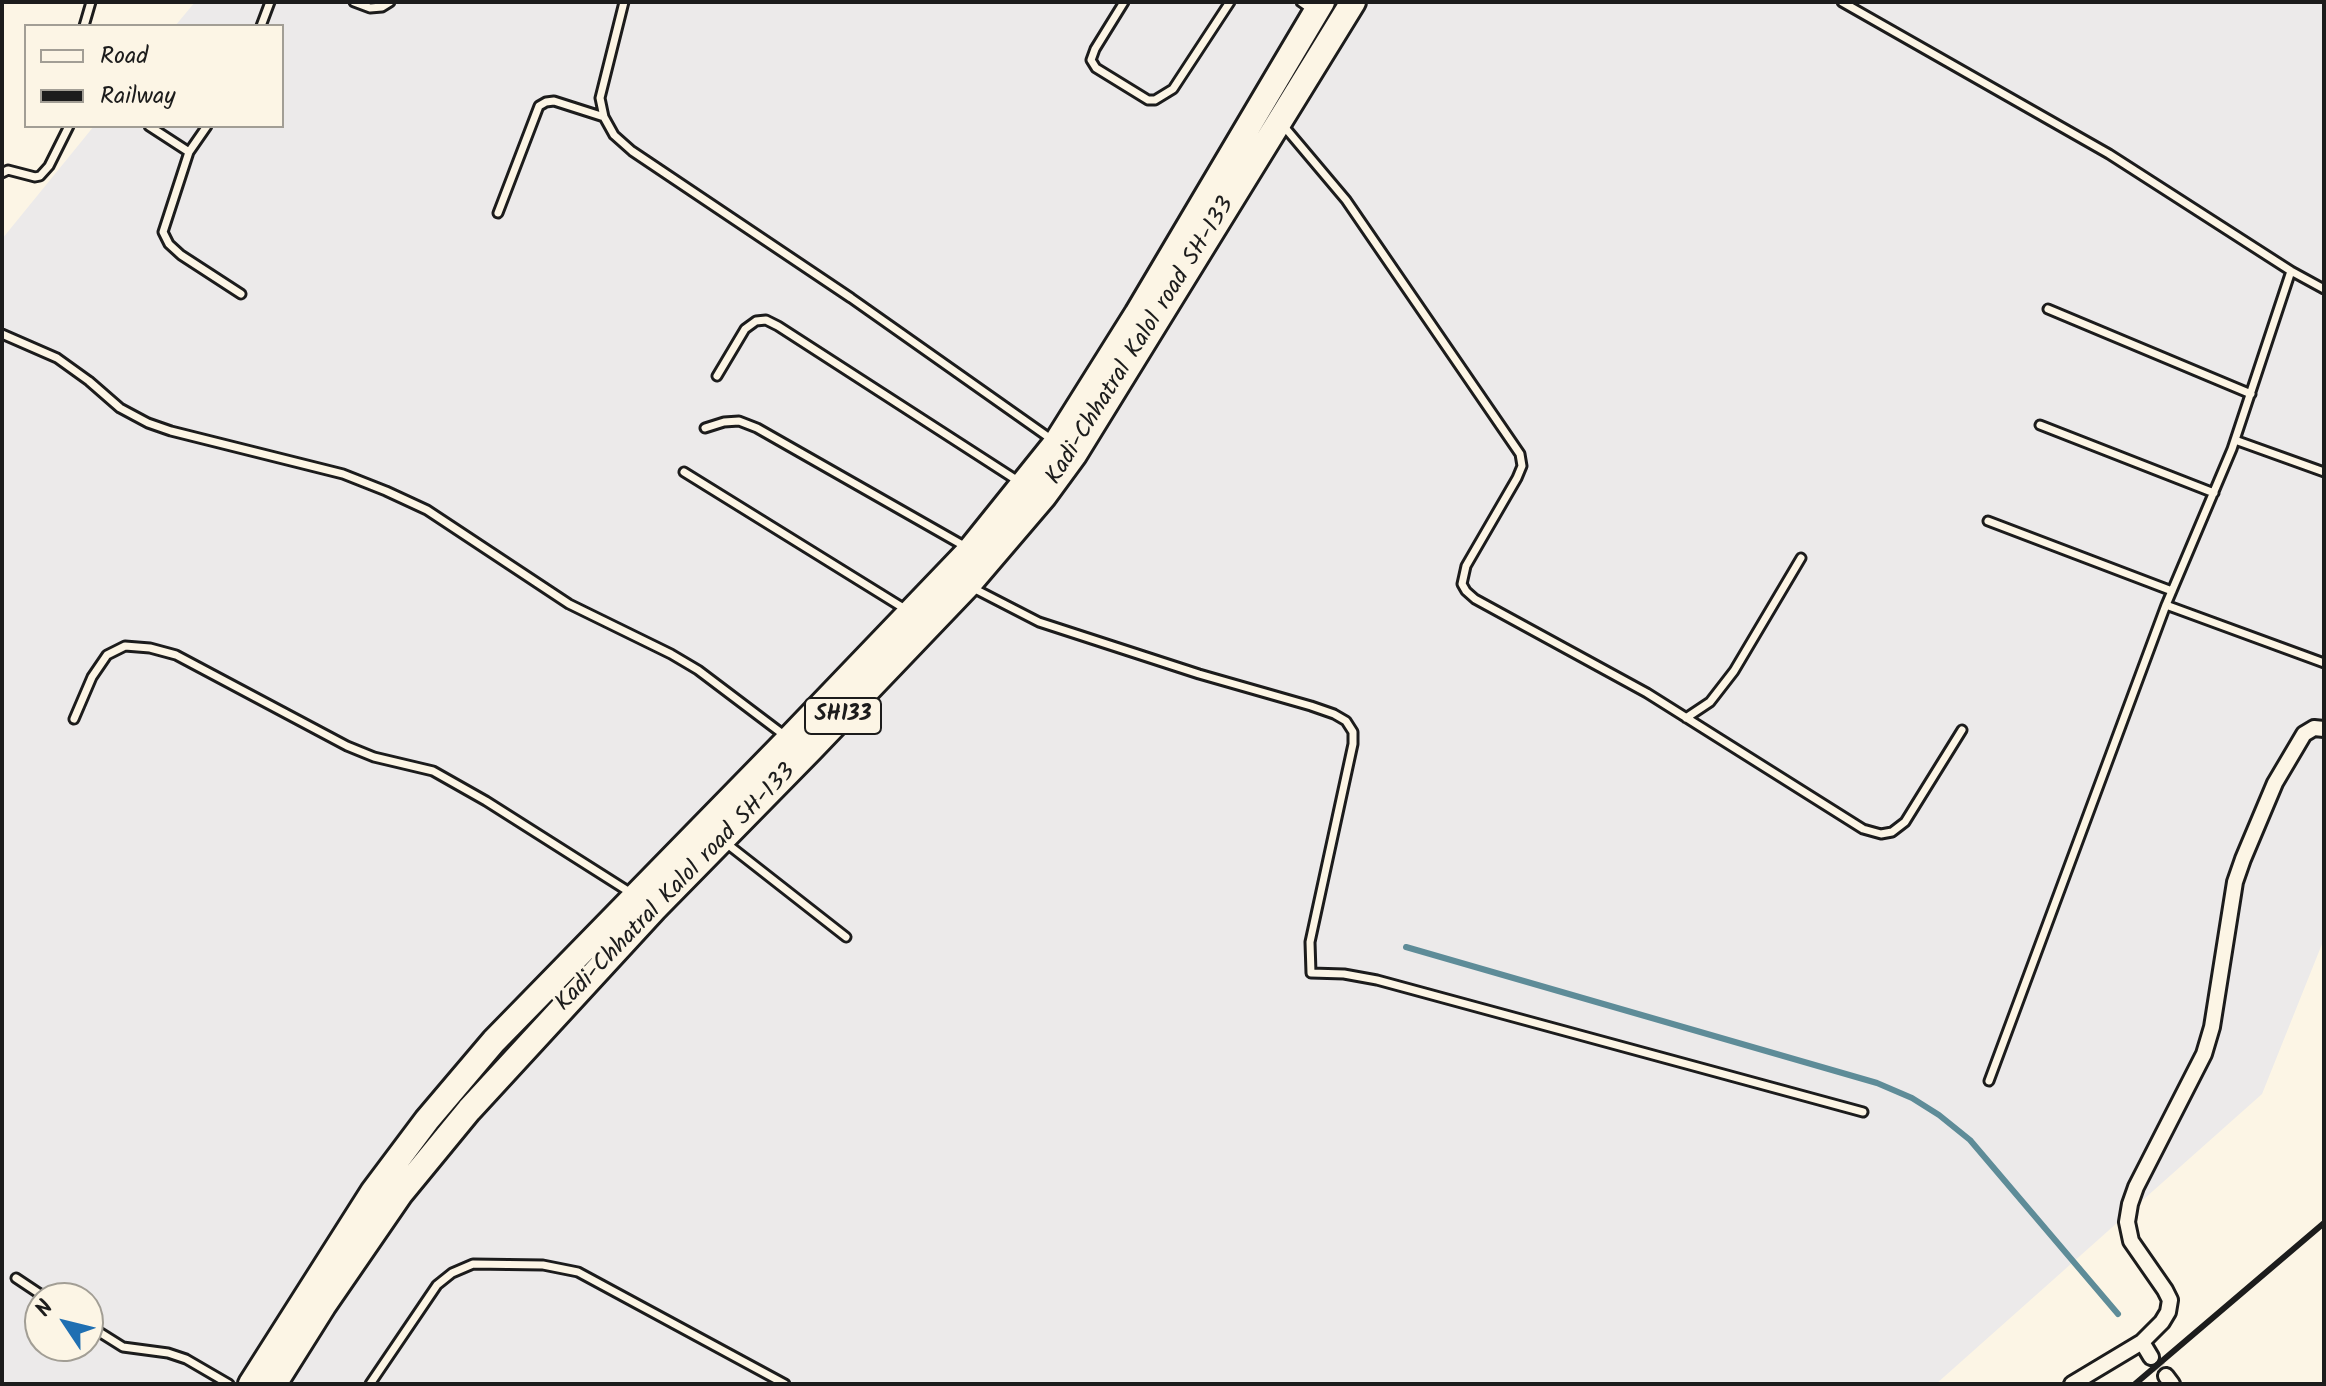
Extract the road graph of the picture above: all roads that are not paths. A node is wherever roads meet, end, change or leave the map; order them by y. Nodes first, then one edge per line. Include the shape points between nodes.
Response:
1 (91, 2) edge
2 (270, 2) edge
3 (354, 2) edge
4 (390, 2) edge
5 (624, 2) edge
6 (1124, 2) edge
7 (1230, 2) edge
8 (1353, 2) edge
9 (1842, 2) edge
10 (1313, 5) edge
11 (85, 24) edge
12 (262, 24) edge
13 (604, 117) junction
14 (1280, 122) junction
15 (68, 128) edge
16 (152, 128) edge
17 (206, 128) edge
18 (189, 152) junction
19 (2, 173) edge
20 (498, 213) dead end
21 (2291, 271) junction
22 (2324, 289) edge
23 (241, 294) dead end
24 (2048, 309) dead end
25 (2, 334) edge
26 (717, 376) dead end
27 (2251, 394) junction
28 (2040, 425) dead end
29 (705, 428) dead end
30 (2235, 440) junction
31 (1056, 443) junction
32 (684, 472) dead end
33 (2324, 472) edge
34 (1023, 485) junction
35 (2214, 493) junction
36 (1988, 521) dead end
37 (979, 556) junction
38 (1801, 558) dead end
39 (968, 585) junction
40 (2172, 591) junction
41 (2166, 605) junction
42 (911, 612) junction
43 (2324, 663) edge
44 (1686, 718) junction
45 (74, 719) dead end
46 (2324, 729) edge
47 (1962, 730) dead end
48 (789, 739) junction
49 (721, 839) junction
50 (636, 896) junction
51 (846, 937) dead end
52 (1989, 1081) dead end
53 (1863, 1112) dead end
54 (16, 1278) dead end
55 (24, 1283) edge
56 (104, 1335) edge
57 (2142, 1342) junction
58 (2151, 1357) tunnel mouth
59 (229, 1384) edge
60 (251, 1384) edge
61 (274, 1384) edge
62 (370, 1384) edge
63 (785, 1384) edge
64 (2072, 1384) edge

1 - 11 lane
2 - 12 lane
3 - 4 lane via 370,8
5 - 13 lane via 600,98
6 - 7 lane via 1091,60 1096,68 1155,100 1173,89
8 - 14 main road, Kadi-Chhatral Kalol road SH-133 / SH133
9 - 21 lane via 2109,154
10 - 31 main road, Kadi-Chhatral Kalol road SH-133 / SH133 via 1137,314
13 - 20 lane via 554,101 539,106
13 - 31 lane via 632,151
14 - 37 main road, Kadi-Chhatral Kalol road SH-133 / SH133 via 1074,455 1044,496
14 - 44 lane via 1346,200 1520,454 1517,478 1466,566 1466,591
15 - 19 lane via 40,176 15,170
16 - 18 lane
17 - 18 lane
18 - 23 lane via 163,232 181,255
21 - 22 lane
21 - 27 lane
24 - 27 lane
25 - 48 lane via 57,358 120,408 148,423 343,474 427,510 569,604 698,670
26 - 34 lane via 745,329 766,320
27 - 30 lane
28 - 35 lane
29 - 37 lane via 739,421 757,428
30 - 33 lane
30 - 35 lane
31 - 34 main road, Kadi-Chhatral Kalol road SH-133 / SH133
32 - 42 lane
34 - 37 main road, Kadi-Chhatral Kalol road SH-133 / SH133
35 - 40 lane
36 - 40 lane
37 - 39 main road, Kadi-Chhatral Kalol road SH-133 / SH133
37 - 42 main road, Kadi-Chhatral Kalol road SH-133 / SH133
38 - 44 lane via 1734,671 1710,702
39 - 49 main road, Kadi-Chhatral Kalol road SH-133 / SH133
39 - 53 lane via 1039,622 1346,721 1353,744 1310,942 1311,973 1377,980
40 - 41 lane
41 - 43 lane
41 - 52 lane
42 - 48 main road, Kadi-Chhatral Kalol road SH-133 / SH133
44 - 47 lane via 1863,829 1881,834 1905,822
45 - 50 lane via 107,655 125,646 176,655 347,746 433,771
46 - 57 street via 2304,734 2280,773 2239,869 2208,1041 2130,1204 2131,1241 2170,1300 2162,1322
48 - 50 main road, Kadi-Chhatral Kalol road SH-133 / SH133
49 - 51 lane
49 - 61 main road, Kadi-Chhatral Kalol road SH-133 / SH133 via 469,1110 400,1194
50 - 60 main road, Kadi-Chhatral Kalol road SH-133 / SH133 via 494,1041 427,1120 373,1192
54 - 55 lane
56 - 59 lane via 123,1347 186,1359
57 - 58 street
57 - 64 street
62 - 63 lane via 437,1285 473,1264 543,1265 578,1272

